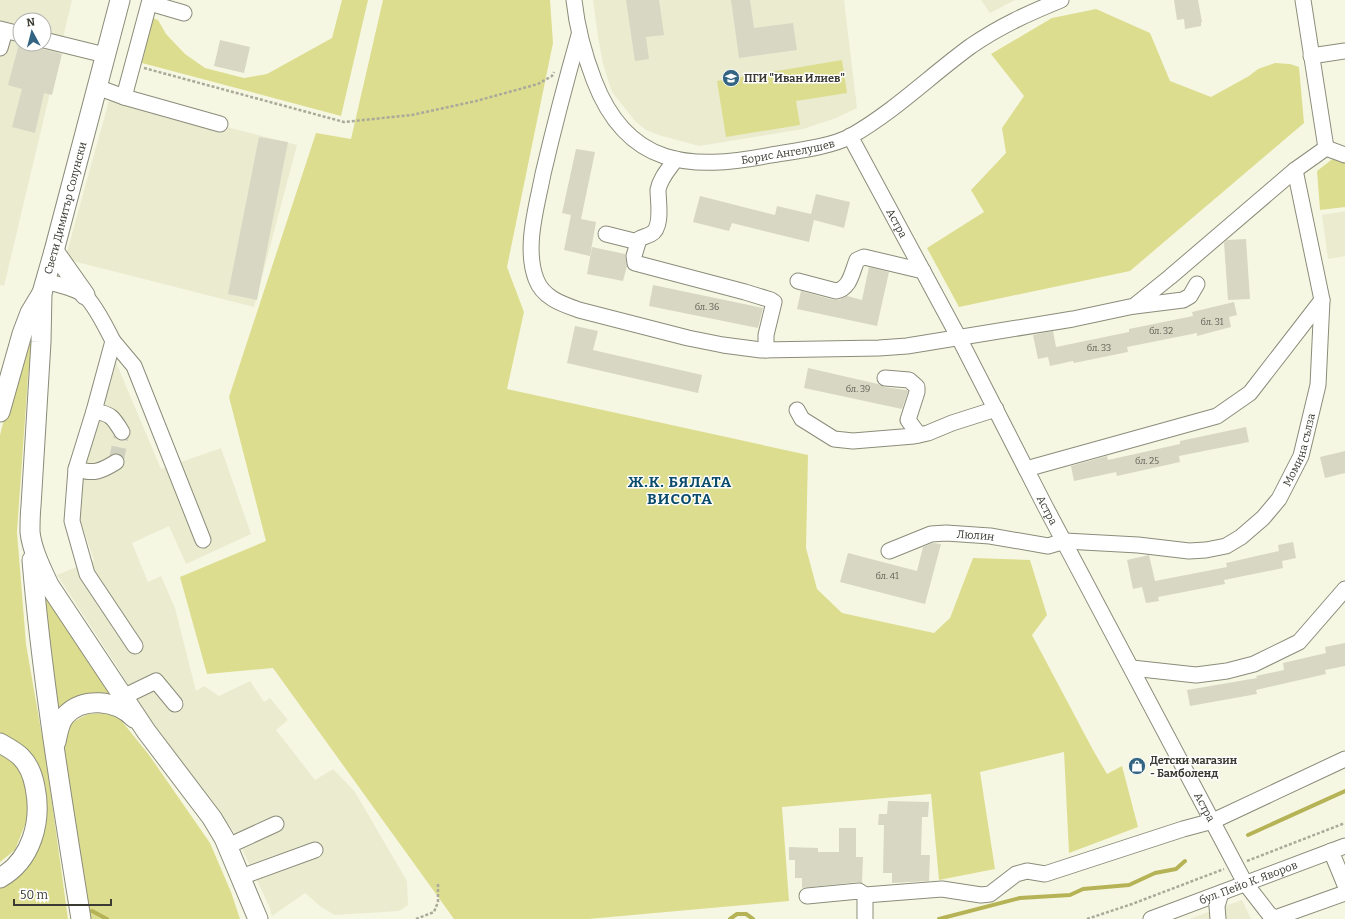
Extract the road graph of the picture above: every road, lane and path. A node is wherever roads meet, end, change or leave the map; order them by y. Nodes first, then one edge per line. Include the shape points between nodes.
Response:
1 (120, 0) edge
2 (574, 0) edge
3 (1059, 0) edge
4 (1303, 0) edge
5 (150, 1) edge
6 (184, 13) dead end
7 (2, 30) edge
8 (12, 32) edge
9 (580, 35) junction
10 (52, 42) edge
11 (0, 48) edge
12 (1345, 51) edge
13 (105, 55) junction
14 (1311, 56) junction
15 (133, 65) junction
16 (556, 70) dead end
17 (97, 87) junction
18 (124, 97) junction
19 (220, 124) dead end
20 (850, 136) junction
21 (1326, 148) junction
22 (1345, 155) edge
23 (676, 159) junction
24 (1294, 170) junction
25 (606, 234) dead end
26 (638, 242) junction
27 (54, 251) junction
28 (923, 271) junction
29 (798, 281) dead end
30 (1197, 284) dead end
31 (43, 288) junction
32 (1322, 300) junction
33 (89, 301) junction
34 (1134, 306) junction
35 (959, 338) junction
36 (113, 341) junction
37 (766, 350) junction
38 (885, 378) dead end
39 (996, 409) junction
40 (94, 410) junction
41 (797, 410) dead end
42 (0, 412) edge
43 (122, 432) dead end
44 (919, 434) junction
45 (116, 462) dead end
46 (76, 469) junction
47 (1026, 469) junction
48 (30, 533) junction
49 (203, 540) dead end
50 (1065, 542) junction
51 (889, 551) dead end
52 (1345, 589) edge
53 (135, 646) dead end
54 (1132, 668) junction
55 (123, 698) junction
56 (175, 704) dead end
57 (146, 731) junction
58 (0, 744) edge
59 (54, 749) junction
60 (1345, 759) edge
61 (1213, 821) junction
62 (276, 824) dead end
63 (1345, 824) edge
64 (228, 846) junction
65 (1345, 846) edge
66 (315, 850) dead end
67 (1331, 851) junction
68 (1236, 865) junction
69 (241, 877) junction
70 (0, 878) edge
71 (1245, 883) junction
72 (438, 884) dead end
73 (1345, 885) edge
74 (1221, 893) junction
75 (1345, 893) edge
76 (807, 896) dead end
77 (865, 907) edge
78 (81, 919) edge
79 (258, 919) edge
80 (416, 919) edge
81 (1087, 919) edge
82 (1151, 919) edge
83 (1218, 919) edge

1 - 13 main road, Свети Димитър Солунски
2 - 9 street, Борис Ангелушев
3 - 20 street, Борис Ангелушев via 1027,14 971,46 880,118
4 - 14 street
5 - 6 street
5 - 15 street
7 - 8 street
7 - 11 street
9 - 23 street, Борис Ангелушев via 599,94 618,126 643,147
9 - 37 street via 555,122 533,221 530,254 536,280 549,297 579,310 688,338
10 - 13 street
12 - 14 street
13 - 17 main road, Свети Димитър Солунски
14 - 21 street
15 - 16 path via 344,122 412,115 476,101 538,84 552,76
15 - 18 street
17 - 18 street
17 - 27 main road, Свети Димитър Солунски
18 - 19 street
20 - 23 street, Борис Ангелушев via 838,142 738,161 713,164
20 - 28 street, Астра
21 - 22 street
21 - 24 street
23 - 26 street via 659,185 657,227
24 - 32 street, Момина сълза
24 - 34 street
25 - 26 street
26 - 37 street via 635,263 774,302 766,335
27 - 31 main road, Свети Димитър Солунски
27 - 33 main road
28 - 29 street via 864,257 857,260 846,287 841,290 836,291
28 - 35 street, Астра
30 - 34 street via 1190,296 1183,300
31 - 33 street via 78,291
31 - 42 main road, Свети Димитър Солунски via 22,334
31 - 48 main road
32 - 47 street via 1250,393 1217,416
32 - 50 street, Момина сълза via 1318,385 1301,456 1279,499 1263,518 1226,546 1206,550
33 - 36 street
34 - 35 street
35 - 37 street via 879,348
35 - 39 street, Астра
36 - 40 street
36 - 49 street via 134,366
38 - 44 street via 909,380 916,387 917,392 908,420
39 - 44 street
39 - 47 street, Астра
40 - 43 street via 115,420
40 - 46 street
41 - 44 street via 802,419 834,439 853,441 903,438
45 - 46 street via 104,470 90,472
46 - 53 street via 72,521 87,574
47 - 50 street, Астра
48 - 55 main road via 49,585
48 - 59 main road via 38,627
50 - 51 street, Люлин via 1048,546 990,536 946,533 931,534
50 - 54 street, Астра
52 - 54 street via 1299,642 1254,664 1196,675
54 - 61 street, Астра
55 - 56 street via 156,681
55 - 57 main road
57 - 59 main road via 120,708 97,702 84,704 73,708 64,717
57 - 64 main road via 212,818
58 - 70 main road via 20,756 28,767 34,781 38,811 29,848 14,869
59 - 78 main road
60 - 61 street
61 - 68 street, Астра
61 - 77 street via 1045,874 1027,871 1016,874 990,894 942,889
62 - 64 street
63 - 68 path
64 - 69 main road
65 - 67 street, бул. Пейо К. Яворов
66 - 69 street
67 - 71 street, бул. Пейо К. Яворов
67 - 73 street
68 - 71 street, Астра
68 - 81 path
69 - 79 main road
71 - 74 street, бул. Пейо К. Яворов
71 - 75 street, Астра via 1268,914 1275,918
72 - 80 path via 438,902 434,912
74 - 82 street, бул. Пейо К. Яворов
74 - 83 street via 1217,906
76 - 77 street via 859,891

